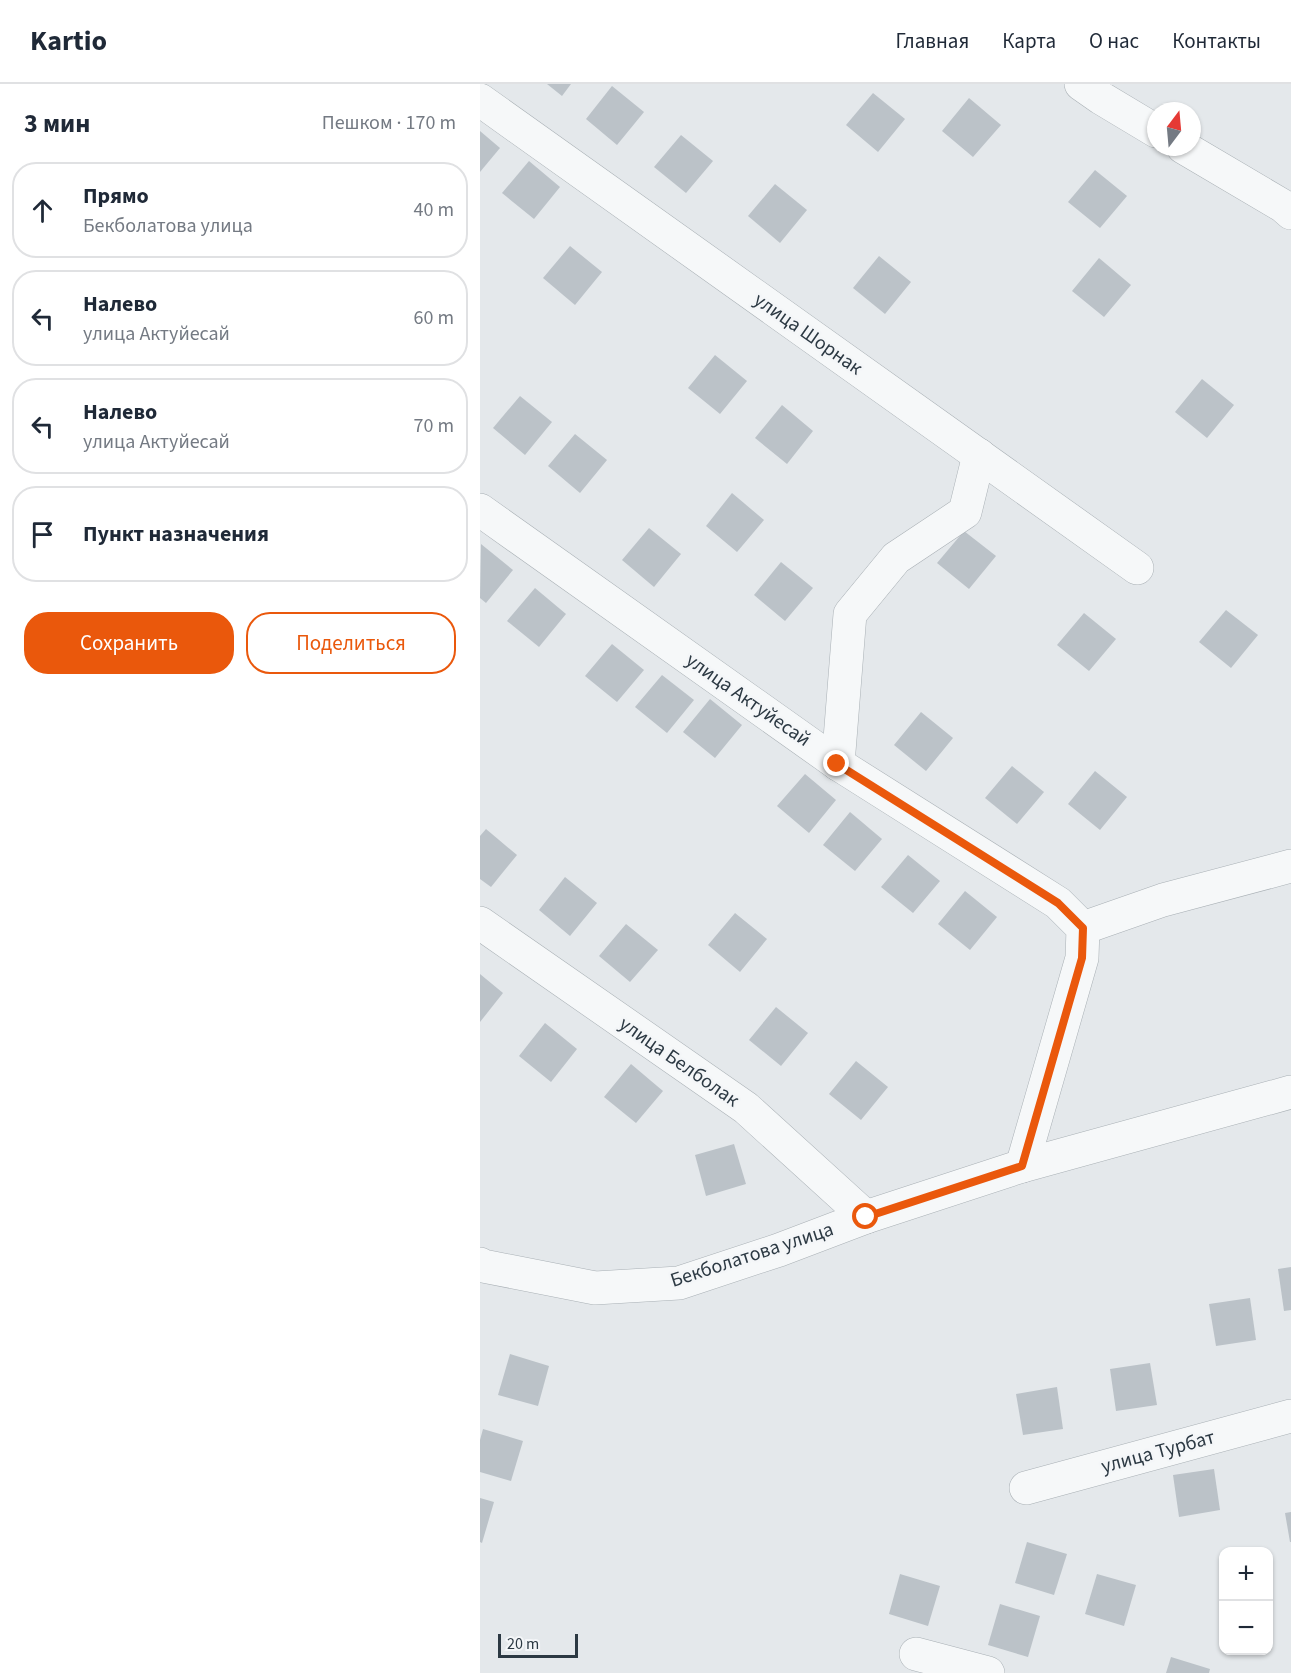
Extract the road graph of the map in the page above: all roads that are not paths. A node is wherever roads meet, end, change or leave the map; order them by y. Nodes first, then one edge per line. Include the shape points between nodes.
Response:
1 (1091, 91) edge
2 (480, 100) edge
3 (1147, 125) edge
4 (1198, 156) edge
5 (1291, 213) edge
6 (979, 455) junction
7 (480, 510) edge
8 (1137, 568) dead end
9 (837, 764) junction
10 (1291, 866) edge
11 (480, 923) edge
12 (1083, 928) junction
13 (1291, 1092) edge
14 (1022, 1166) junction
15 (866, 1217) junction
16 (481, 1268) edge
17 (1291, 1416) edge
18 (1026, 1488) dead end
19 (916, 1654) dead end
20 (988, 1673) edge

1 - 3 street
2 - 6 street, улица Шорнак
4 - 5 street
6 - 8 street, улица Шорнак
6 - 9 street via 966,512 896,558 850,614
7 - 9 street, улица Актуйесай
9 - 12 street, улица Актуйесай via 1058,903
10 - 12 street via 1163,900
11 - 15 street, улица Белболак via 746,1108
12 - 14 street via 1082,958
13 - 14 street, Бекболатова улица
14 - 15 street, Бекболатова улица
15 - 16 street, Бекболатова улица via 679,1283 595,1288
17 - 18 street, улица Турбат
19 - 20 street

